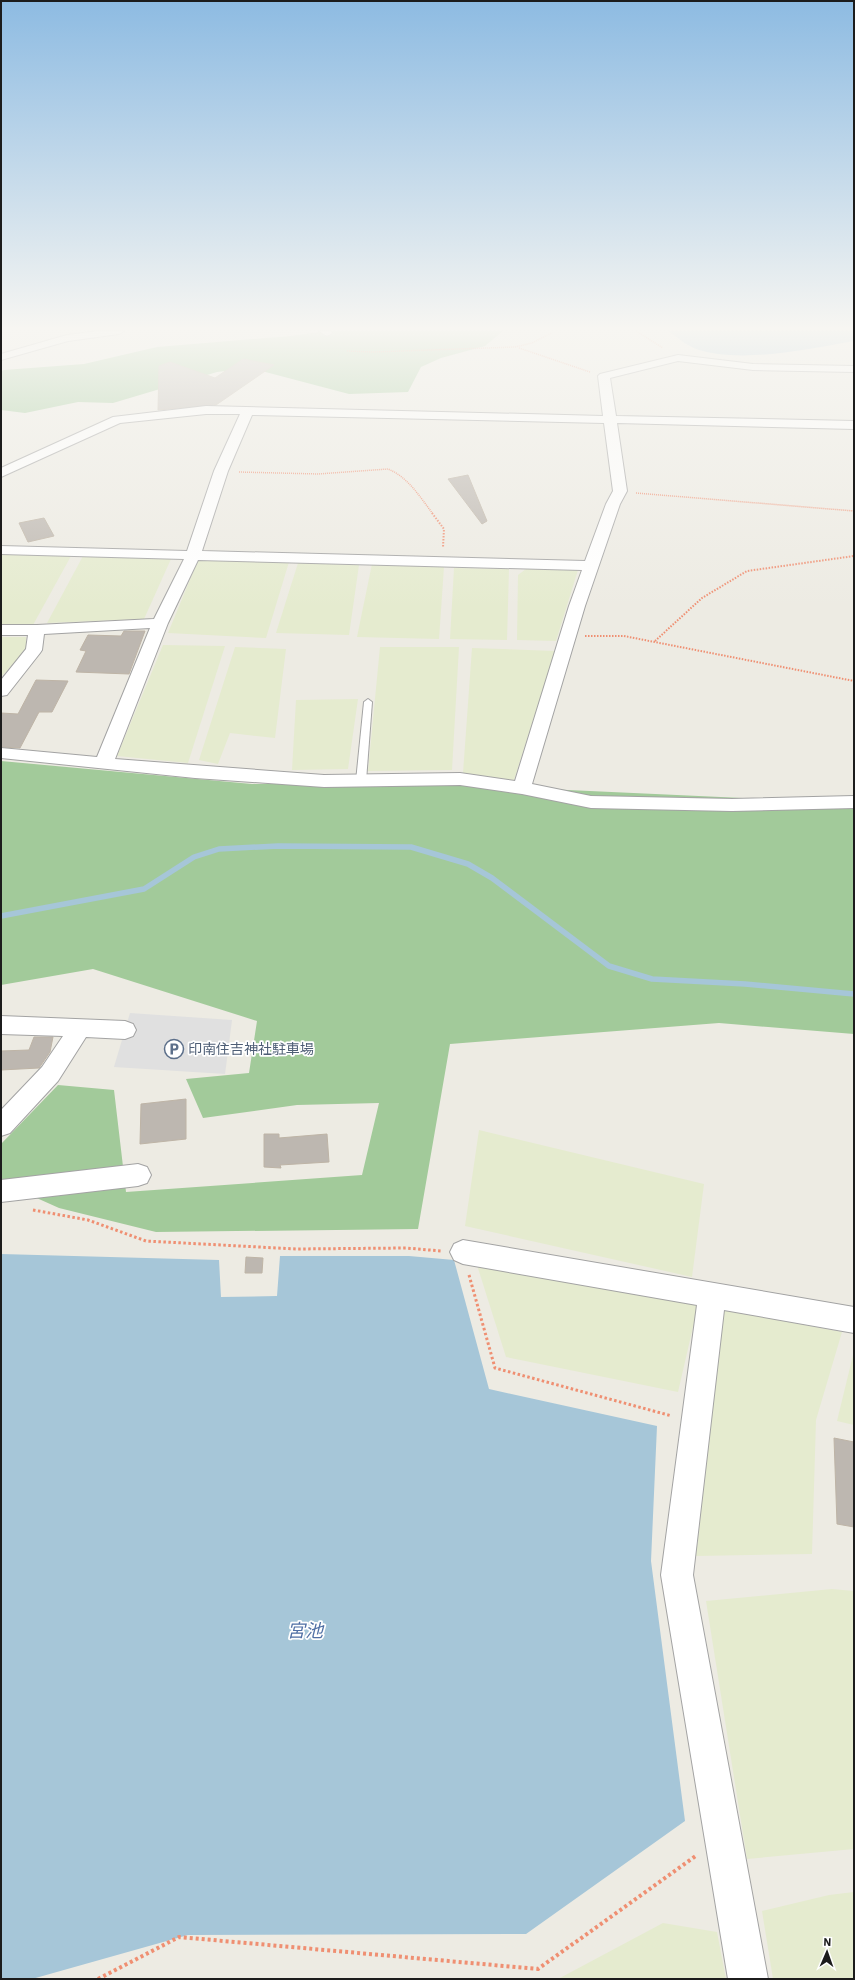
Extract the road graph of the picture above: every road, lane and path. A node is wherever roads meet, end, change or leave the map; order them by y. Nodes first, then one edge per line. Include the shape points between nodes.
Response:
1 (110, 423) edge
2 (242, 423) edge
3 (612, 423) edge
4 (798, 423) edge
5 (854, 425) edge
6 (221, 471) junction
7 (1, 473) edge
8 (620, 491) junction
9 (854, 512) edge
10 (1, 550) edge
11 (193, 555) junction
12 (854, 556) edge
13 (442, 562) junction
14 (591, 566) junction
15 (160, 623) junction
16 (1, 630) edge
17 (37, 630) junction
18 (569, 632) junction
19 (654, 641) junction
20 (854, 681) edge
21 (1, 691) edge
22 (368, 702) dead end
23 (1, 753) edge
24 (104, 763) junction
25 (361, 781) junction
26 (522, 788) junction
27 (854, 802) edge
28 (1, 1025) edge
29 (80, 1028) junction
30 (124, 1030) dead end
31 (1, 1126) edge
32 (138, 1175) dead end
33 (1, 1191) edge
34 (30, 1209) dead end
35 (462, 1252) junction
36 (712, 1295) junction
37 (854, 1320) edge
38 (672, 1424) dead end
39 (703, 1851) dead end
40 (98, 1979) edge
41 (748, 1979) edge

1 - 7 street
2 - 6 street
3 - 8 street
4 - 5 street
6 - 11 street
6 - 13 path via 318,474 394,470 408,483 444,529
8 - 9 path
8 - 14 street
10 - 11 street
11 - 13 street
11 - 15 street
12 - 19 path via 747,571 702,598
13 - 14 street
14 - 18 street
15 - 17 street
15 - 24 street
16 - 17 street
17 - 21 street via 34,650
18 - 19 path via 590,637 624,636
18 - 26 street
19 - 20 path
22 - 25 lane
23 - 24 street
24 - 25 street via 317,781
25 - 26 street via 460,779
26 - 27 street via 591,802 732,805
28 - 29 street
29 - 30 street
29 - 31 street via 50,1074
32 - 33 street
34 - 35 path via 88,1220 146,1242 296,1249 406,1248
35 - 36 street
35 - 38 path via 495,1368 673,1417
36 - 37 street
36 - 41 street via 677,1575
39 - 40 path via 538,1969 178,1937

